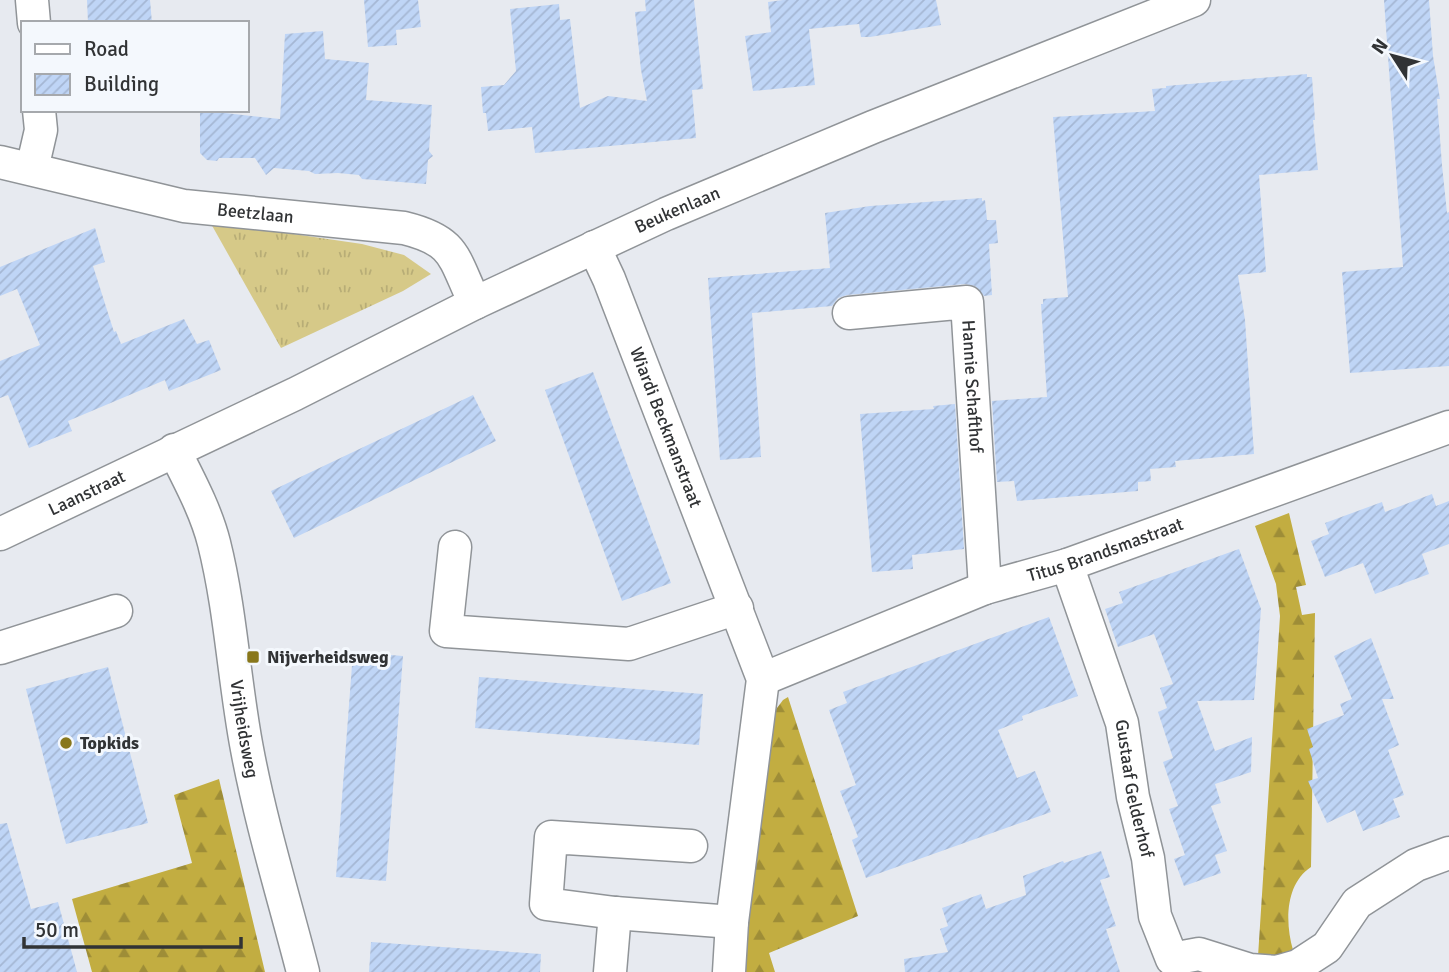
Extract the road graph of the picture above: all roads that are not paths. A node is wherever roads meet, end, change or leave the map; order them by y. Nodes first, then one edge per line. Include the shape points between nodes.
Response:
1 (32, 0) edge
2 (1194, 0) edge
3 (34, 21) edge
4 (39, 112) edge
5 (0, 162) edge
6 (32, 169) junction
7 (594, 247) junction
8 (475, 303) junction
9 (849, 313) dead end
10 (1449, 427) edge
11 (174, 450) junction
12 (0, 534) edge
13 (455, 547) dead end
14 (1067, 565) junction
15 (985, 588) junction
16 (737, 608) junction
17 (116, 611) dead end
18 (0, 648) edge
19 (763, 679) junction
20 (691, 846) dead end
21 (1449, 853) edge
22 (615, 913) junction
23 (732, 922) junction
24 (303, 972) edge
25 (610, 972) edge
26 (729, 972) edge

1 - 3 street
2 - 7 street, Beukenlaan via 873,127
4 - 6 street via 41,130
5 - 6 street, Beetzlaan
6 - 8 street, Beetzlaan via 184,206 429,234 452,251
7 - 8 street, Beukenlaan
7 - 16 street, Wiardi Beckmanstraat
8 - 11 street, Beukenlaan
9 - 15 street, Hannie Schafthof via 967,302
10 - 14 street, Titus Brandsmastraat
11 - 12 street, Laanstraat
11 - 24 street, Vrijheidsweg via 214,541 250,766
13 - 16 street via 446,631 629,644
14 - 15 street, Titus Brandsmastraat
14 - 21 street, Gustaaf Gelderhof via 1122,723 1155,916 1172,959 1199,954 1250,970 1277,972 1298,966 1327,947 1357,904 1416,865
15 - 19 street, Titus Brandsmastraat
16 - 19 street, Wiardi Beckmanstraat
17 - 18 street
19 - 23 street, Wiardi Beckmanstraat
20 - 22 street via 551,837 547,904
22 - 23 street
22 - 25 street
23 - 26 street, Wiardi Beckmanstraat

